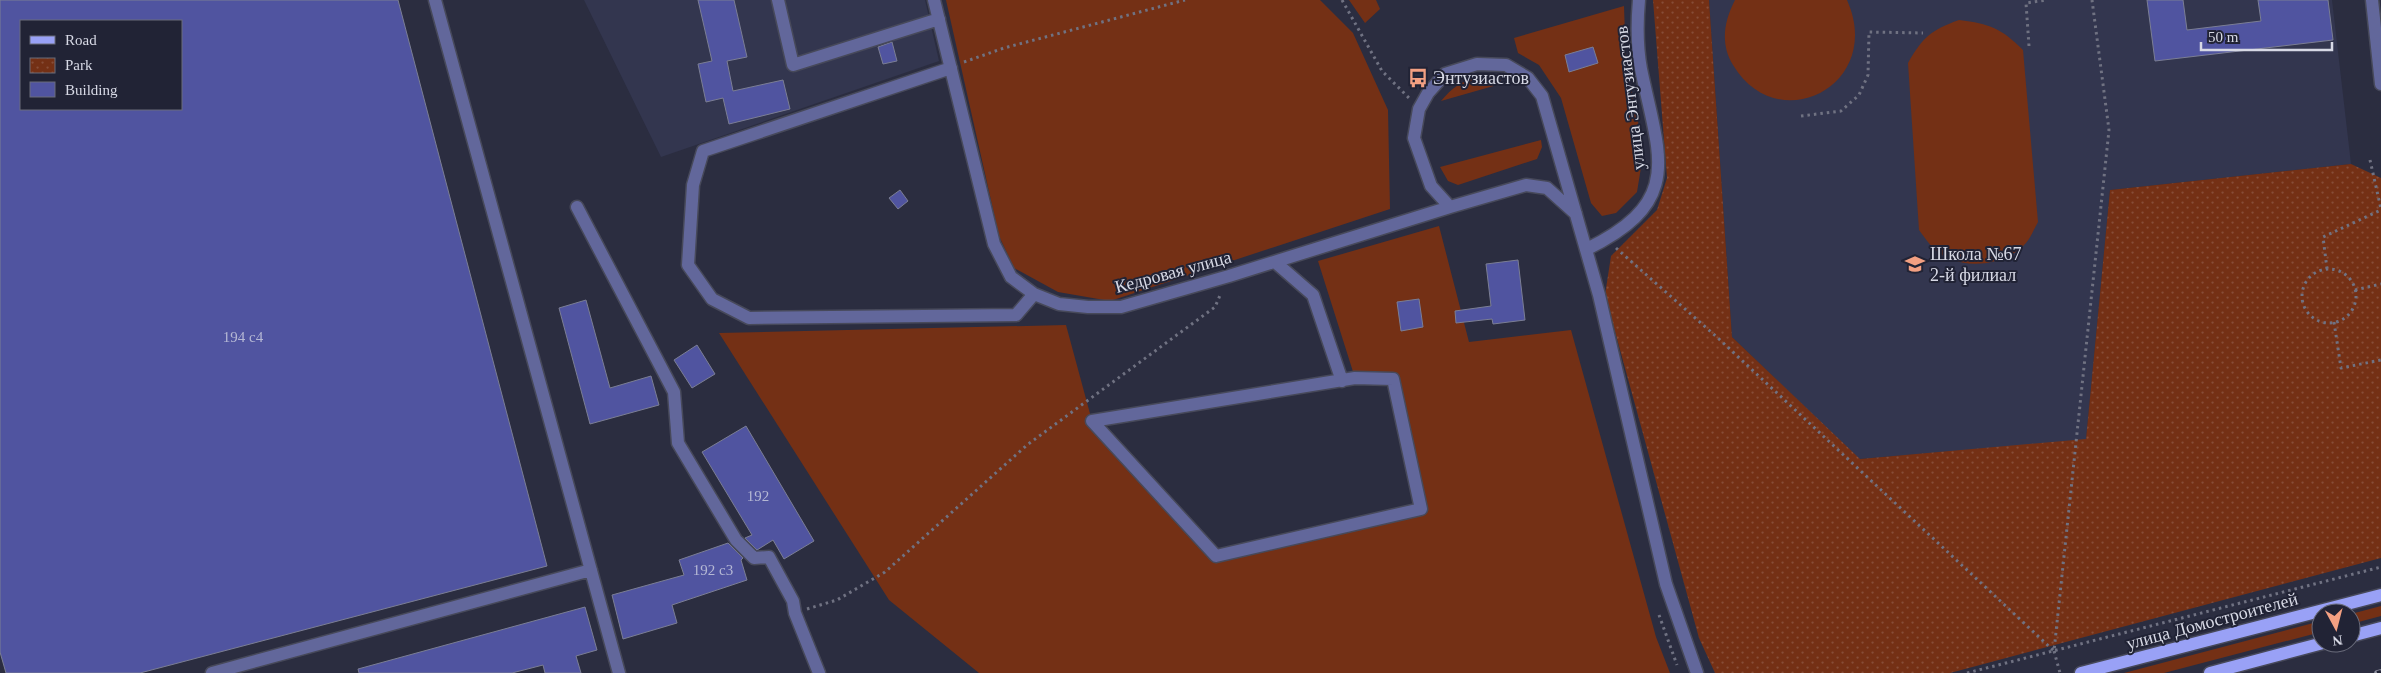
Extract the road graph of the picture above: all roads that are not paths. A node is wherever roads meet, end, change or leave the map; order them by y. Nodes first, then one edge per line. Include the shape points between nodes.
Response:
1 (435, 0) edge
2 (778, 0) edge
3 (934, 0) edge
4 (1639, 0) edge
5 (2372, 0) edge
6 (939, 19) junction
7 (951, 68) junction
8 (2381, 84) edge
9 (577, 207) dead end
10 (1450, 207) junction
11 (1576, 214) junction
12 (1587, 249) junction
13 (1275, 262) junction
14 (1034, 294) junction
15 (1342, 381) junction
16 (592, 570) junction
17 (2381, 595) edge
18 (2381, 628) edge
19 (2361, 633) edge
20 (2311, 646) edge
21 (212, 673) edge
22 (619, 673) edge
23 (819, 673) edge
24 (1697, 673) edge
25 (2081, 673) edge
26 (2210, 673) edge

1 - 16 street
2 - 6 street via 792,65
3 - 6 street, Кедровая улица
4 - 12 street, улица Энтузиастов via 1640,66 1656,134 1659,166 1655,188 1642,211 1606,240
5 - 8 street
6 - 7 street, Кедровая улица
7 - 14 street, Кедровая улица via 994,244 1011,277
7 - 14 street via 703,151 693,186 688,265 712,299 749,318 1016,315
9 - 23 street via 674,392 678,443 736,540 754,558 769,557 793,601
10 - 11 street, Кедровая улица via 1526,185 1547,188
10 - 11 street via 1431,186 1414,138 1419,109 1428,92 1445,74 1477,64 1506,65 1528,78 1542,96
10 - 13 street, Кедровая улица
11 - 12 street
12 - 24 street via 1666,584
13 - 14 street, Кедровая улица via 1121,307 1059,304
13 - 15 street via 1313,296
15 - 15 street via 1393,379 1421,509 1216,556 1092,421
16 - 21 street
16 - 22 street
17 - 25 main road, улица Домостроителей
18 - 19 main road
20 - 26 main road

